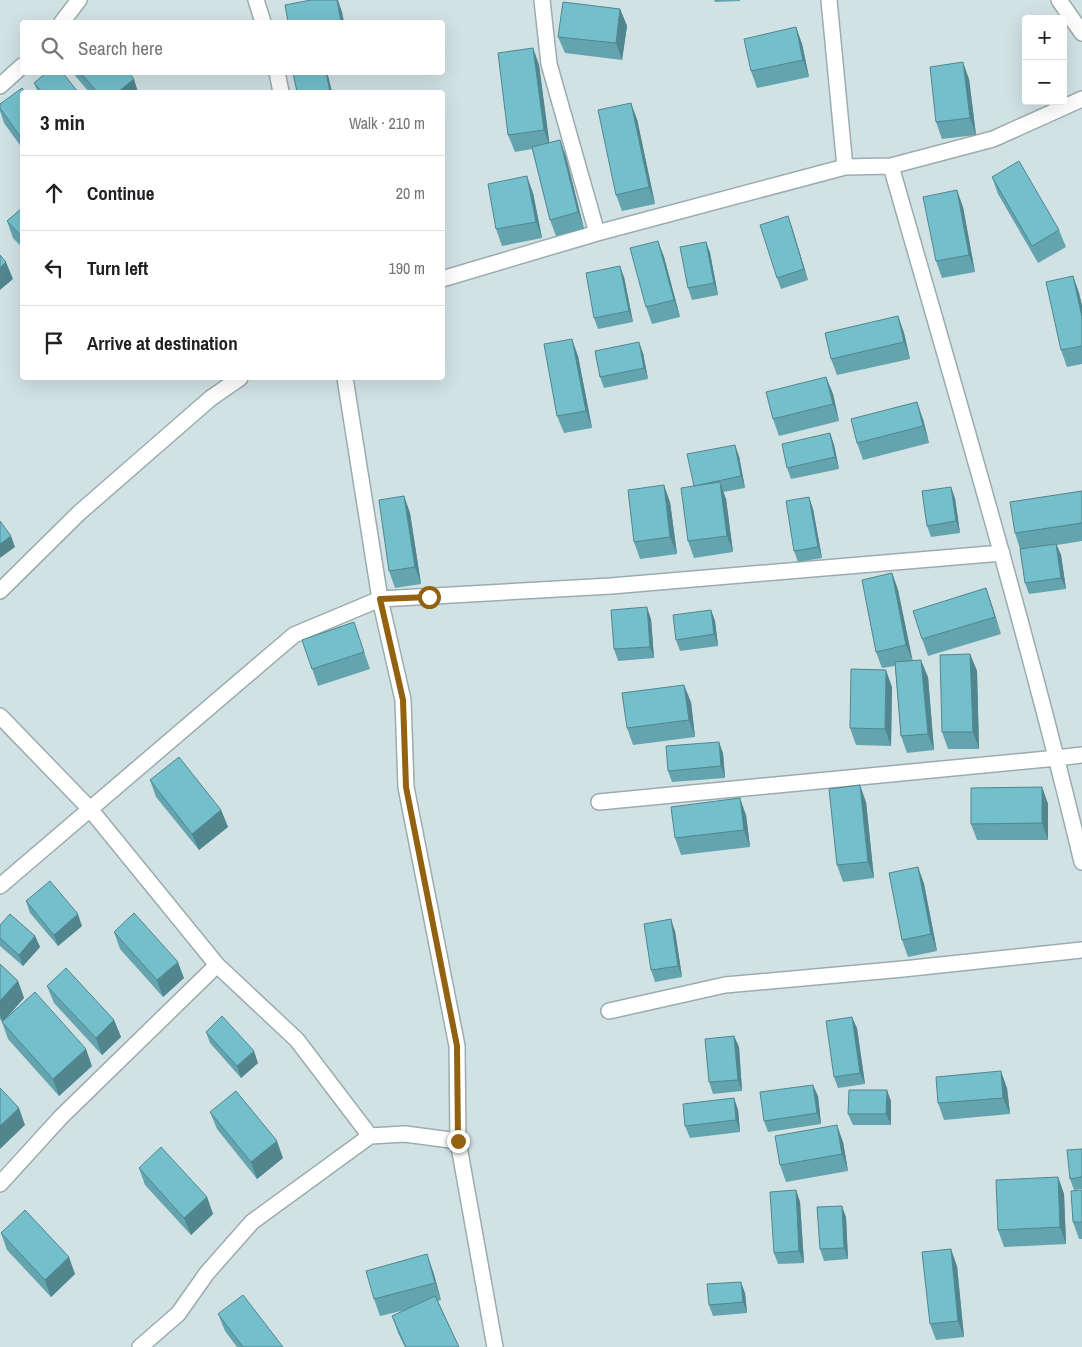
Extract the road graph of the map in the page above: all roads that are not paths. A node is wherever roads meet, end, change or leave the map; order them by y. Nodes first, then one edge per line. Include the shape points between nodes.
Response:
1 (79, 0) edge
2 (256, 0) edge
3 (542, 0) edge
4 (829, 0) edge
5 (1059, 0) edge
6 (64, 20) edge
7 (262, 20) edge
8 (1082, 33) edge
9 (20, 68) edge
10 (278, 75) edge
11 (0, 86) edge
12 (281, 90) edge
13 (1082, 99) edge
14 (891, 166) junction
15 (845, 167) junction
16 (597, 233) junction
17 (445, 278) edge
18 (237, 380) edge
19 (345, 380) edge
20 (1002, 553) junction
21 (0, 590) edge
22 (380, 599) junction
23 (0, 716) edge
24 (1082, 755) edge
25 (1057, 758) junction
26 (599, 802) dead end
27 (90, 810) junction
28 (1082, 862) edge
29 (0, 886) edge
30 (1082, 950) edge
31 (217, 964) junction
32 (609, 1011) dead end
33 (370, 1136) junction
34 (458, 1141) junction
35 (0, 1184) edge
36 (140, 1347) edge
37 (495, 1347) edge

1 - 6 street
2 - 7 street
3 - 16 street via 549,64
4 - 15 street
5 - 8 street
9 - 11 street
10 - 12 street
13 - 14 street via 993,140
14 - 15 street
14 - 20 street
15 - 16 street
16 - 17 street
18 - 21 street via 211,398 79,513
19 - 22 street
20 - 22 street via 611,586
20 - 25 street
22 - 27 street via 294,635
22 - 34 street via 403,700 406,787 457,1046
23 - 27 street
24 - 25 street
25 - 26 street
25 - 28 street
27 - 29 street
27 - 31 street
30 - 32 street via 725,985
31 - 33 street via 297,1040
31 - 35 street via 62,1117
33 - 34 street via 405,1134
33 - 36 street via 252,1222 207,1273 178,1314
34 - 37 street

